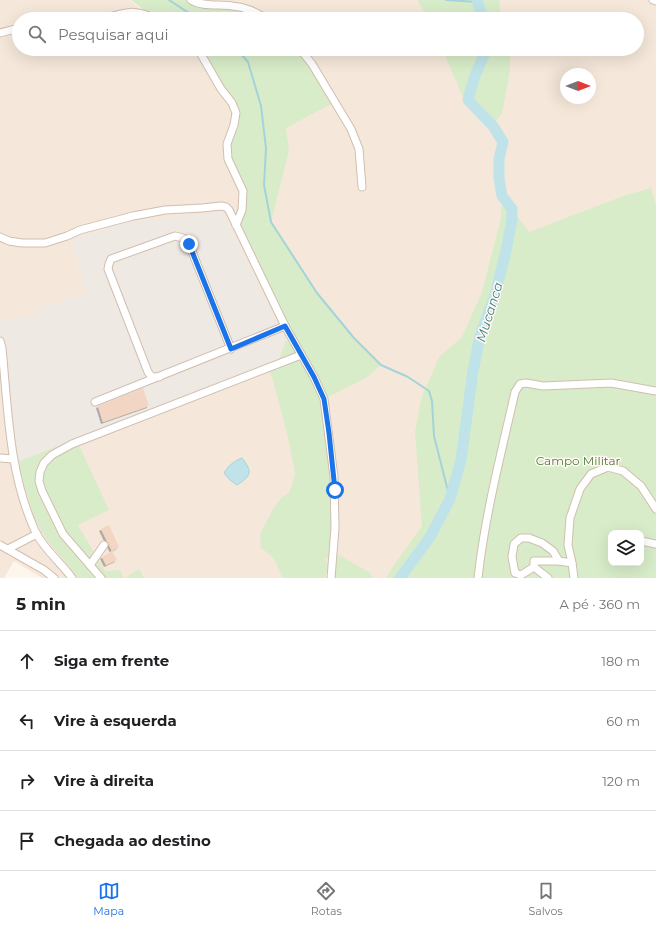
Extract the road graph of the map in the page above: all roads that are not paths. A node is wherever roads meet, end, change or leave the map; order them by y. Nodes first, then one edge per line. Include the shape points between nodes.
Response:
1 (191, 0) edge
2 (653, 0) edge
3 (656, 1) edge
4 (256, 12) edge
5 (12, 30) edge
6 (0, 33) edge
7 (202, 56) edge
8 (306, 56) edge
9 (362, 187) dead end
10 (236, 225) junction
11 (0, 237) edge
12 (285, 326) junction
13 (0, 341) edge
14 (231, 349) junction
15 (301, 355) junction
16 (2, 357) edge
17 (159, 377) junction
18 (656, 392) edge
19 (95, 402) dead end
20 (0, 458) edge
21 (13, 459) junction
22 (656, 509) edge
23 (37, 534) junction
24 (644, 542) edge
25 (0, 544) edge
26 (656, 544) edge
27 (104, 546) dead end
28 (8, 549) junction
29 (559, 561) junction
30 (572, 563) junction
31 (90, 565) junction
32 (534, 567) junction
33 (573, 577) edge
34 (54, 578) edge
35 (72, 578) edge
36 (101, 578) edge
37 (331, 578) edge
38 (478, 578) edge
39 (548, 578) edge

1 - 4 street via 251,9
2 - 3 street
5 - 6 street
7 - 10 street via 236,113 227,144 228,159 243,191 242,210
8 - 9 street via 351,129 359,149
10 - 11 street via 229,210 222,206 153,212 80,230 45,243 22,243
10 - 12 street
12 - 14 street
12 - 15 street
13 - 16 street
14 - 17 street
14 - 17 street via 189,244 183,238 175,236 112,259 108,269 148,372 152,377
15 - 31 street via 72,444 52,455 40,472 42,491 63,534
15 - 37 street via 324,399 329,433 334,477 335,528
16 - 21 street
17 - 19 street
18 - 38 street via 611,383 543,386 520,384 515,392 496,478 481,549
20 - 21 street
21 - 23 street
22 - 30 street via 641,486 624,472 608,467 590,474 580,489 570,518 568,545
23 - 28 street
23 - 35 street
24 - 26 street
25 - 28 street
27 - 31 street
28 - 34 street
29 - 30 street
29 - 32 street via 534,562
29 - 32 street via 553,550 529,538 521,538 514,544 512,557 515,573 521,575
30 - 33 street
31 - 36 street
32 - 39 street

